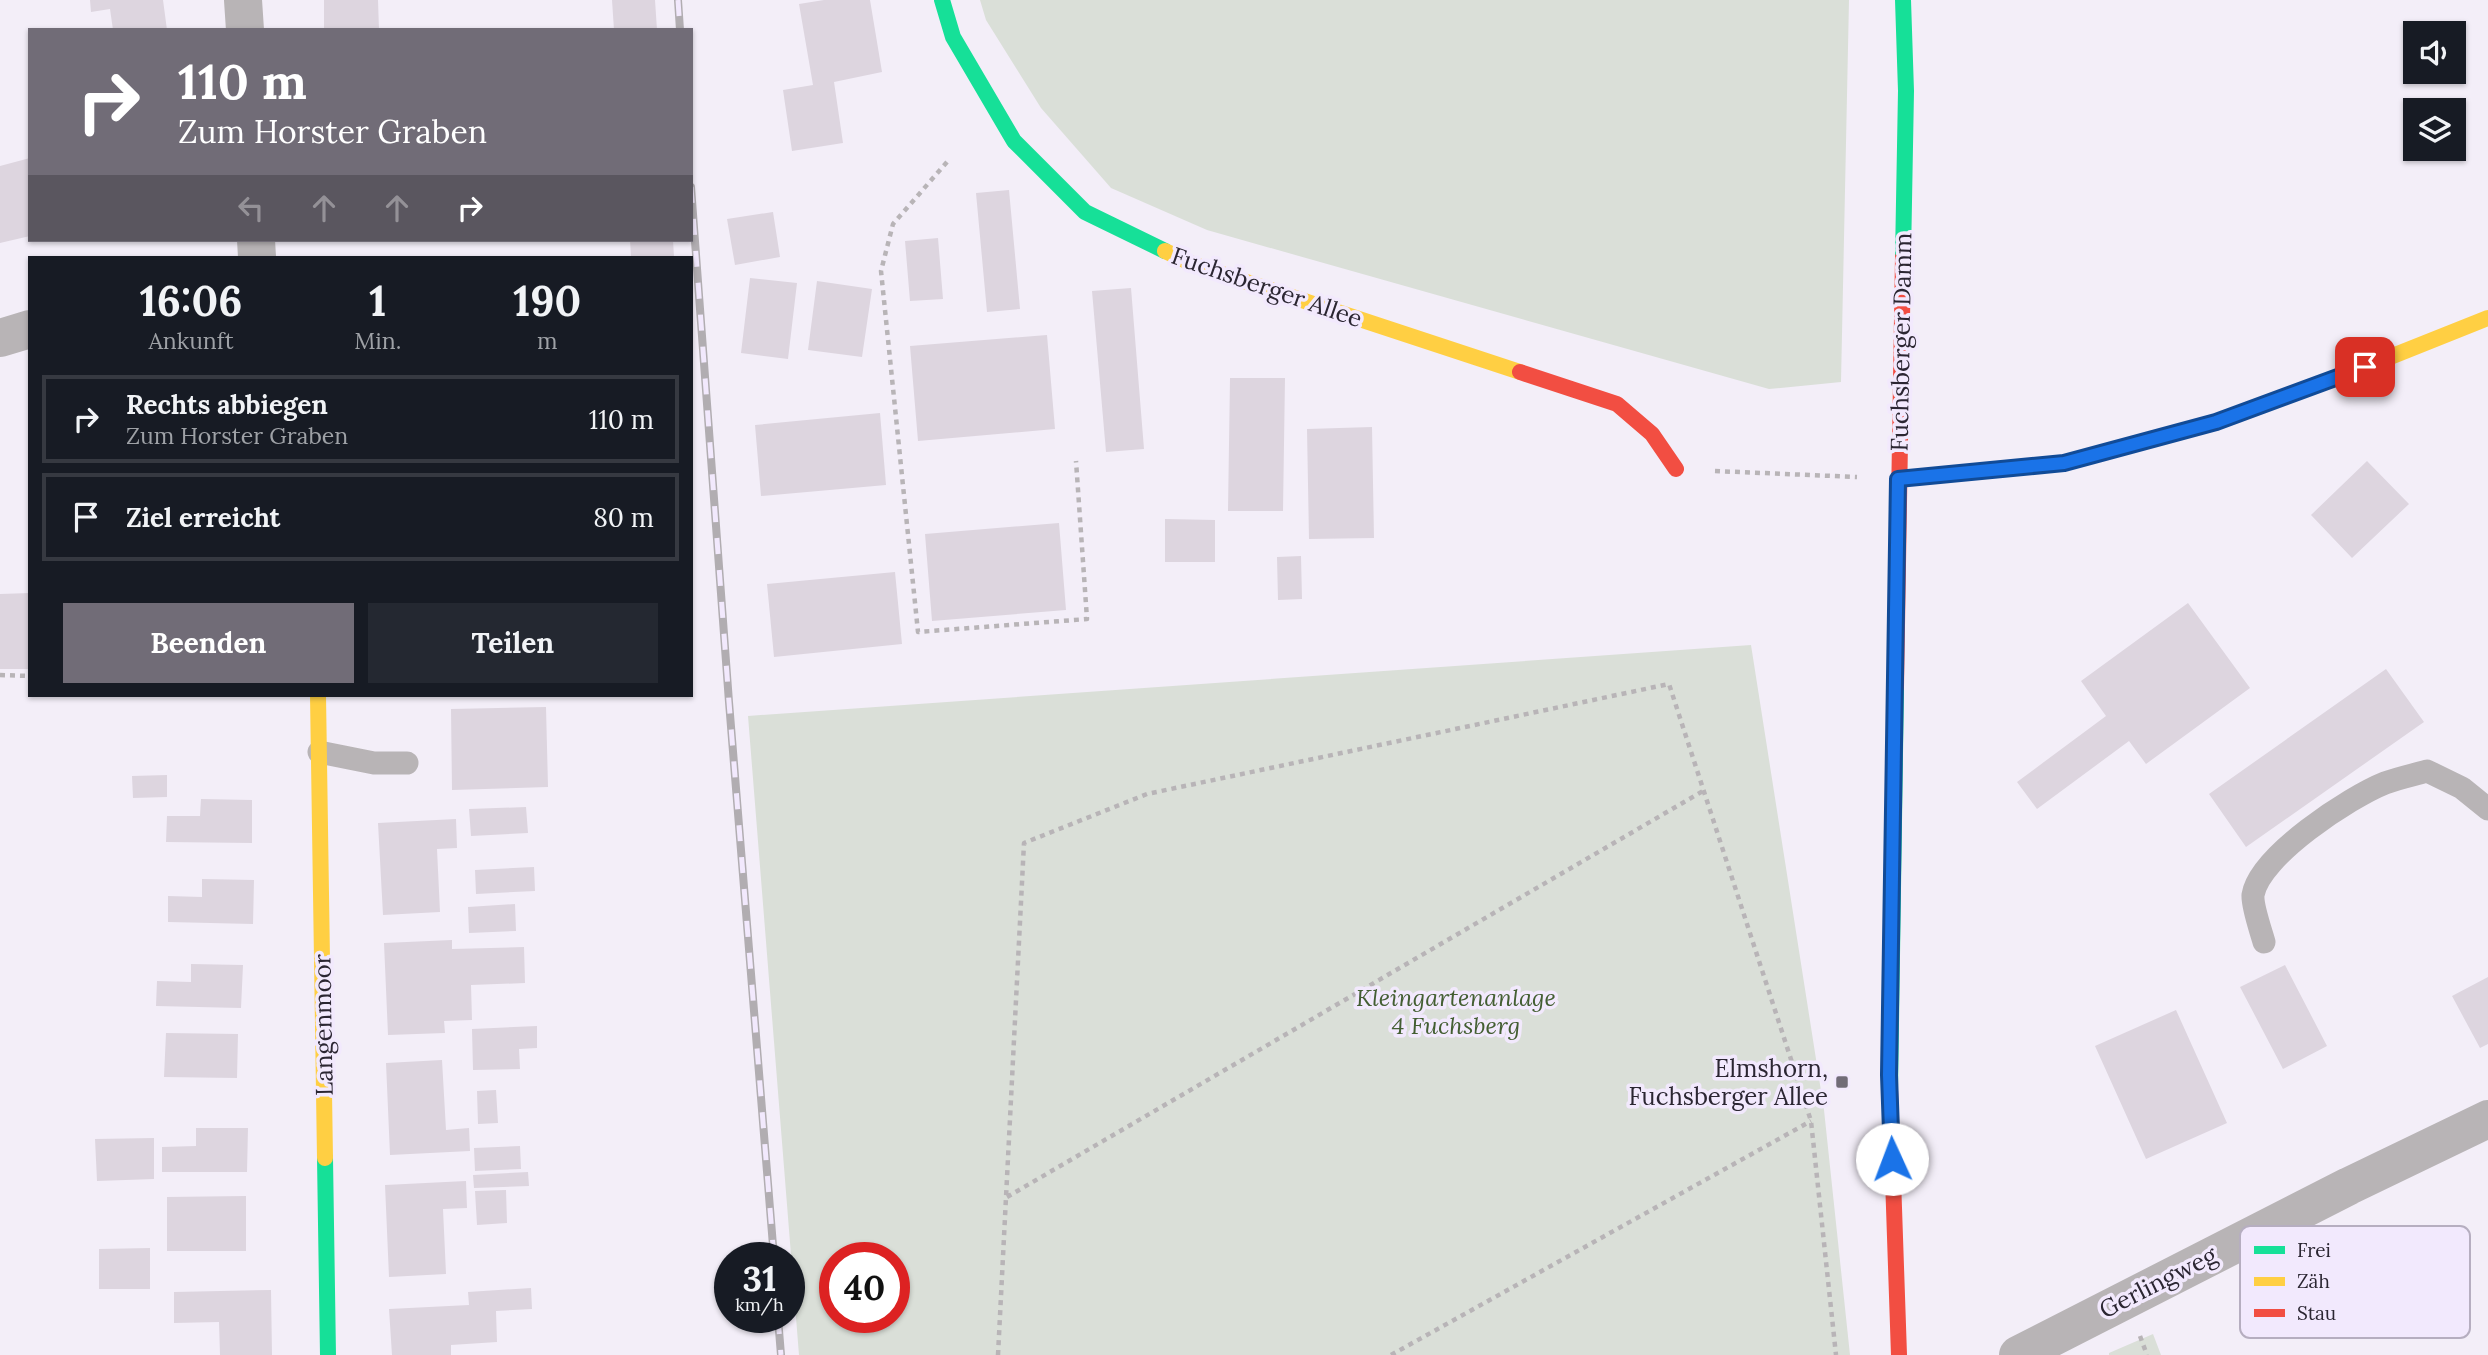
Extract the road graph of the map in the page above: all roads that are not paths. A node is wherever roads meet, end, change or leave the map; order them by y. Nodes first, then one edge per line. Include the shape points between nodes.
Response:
1 (243, 0) edge
2 (942, 0) edge
3 (1903, 0) edge
4 (244, 28) edge
5 (2488, 318) edge
6 (28, 330) edge
7 (0, 338) edge
8 (1676, 469) road end
9 (1898, 479) junction
10 (318, 697) edge
11 (319, 752) junction
12 (407, 763) dead end
13 (2488, 809) edge
14 (2264, 942) dead end
15 (2488, 1119) edge
16 (2271, 1226) edge
17 (2240, 1242) edge
18 (328, 1355) edge
19 (1899, 1355) edge
20 (2018, 1355) edge

1 - 4 street
2 - 8 street, Fuchsberger Allee via 953,37 1014,141 1085,212 1195,265 1617,404 1652,435
3 - 9 street, Fuchsberger Damm via 1906,91
5 - 9 street via 2204,425 2064,463
6 - 7 street
9 - 19 street, Fuchsberger Damm via 1889,1075
10 - 11 street, Langenmoor
11 - 12 lane via 374,763
11 - 18 street, Langenmoor
13 - 14 lane via 2462,788 2427,771 2385,783 2342,805 2265,869 2253,896
15 - 16 street, Gerlingweg
17 - 20 street, Gerlingweg

